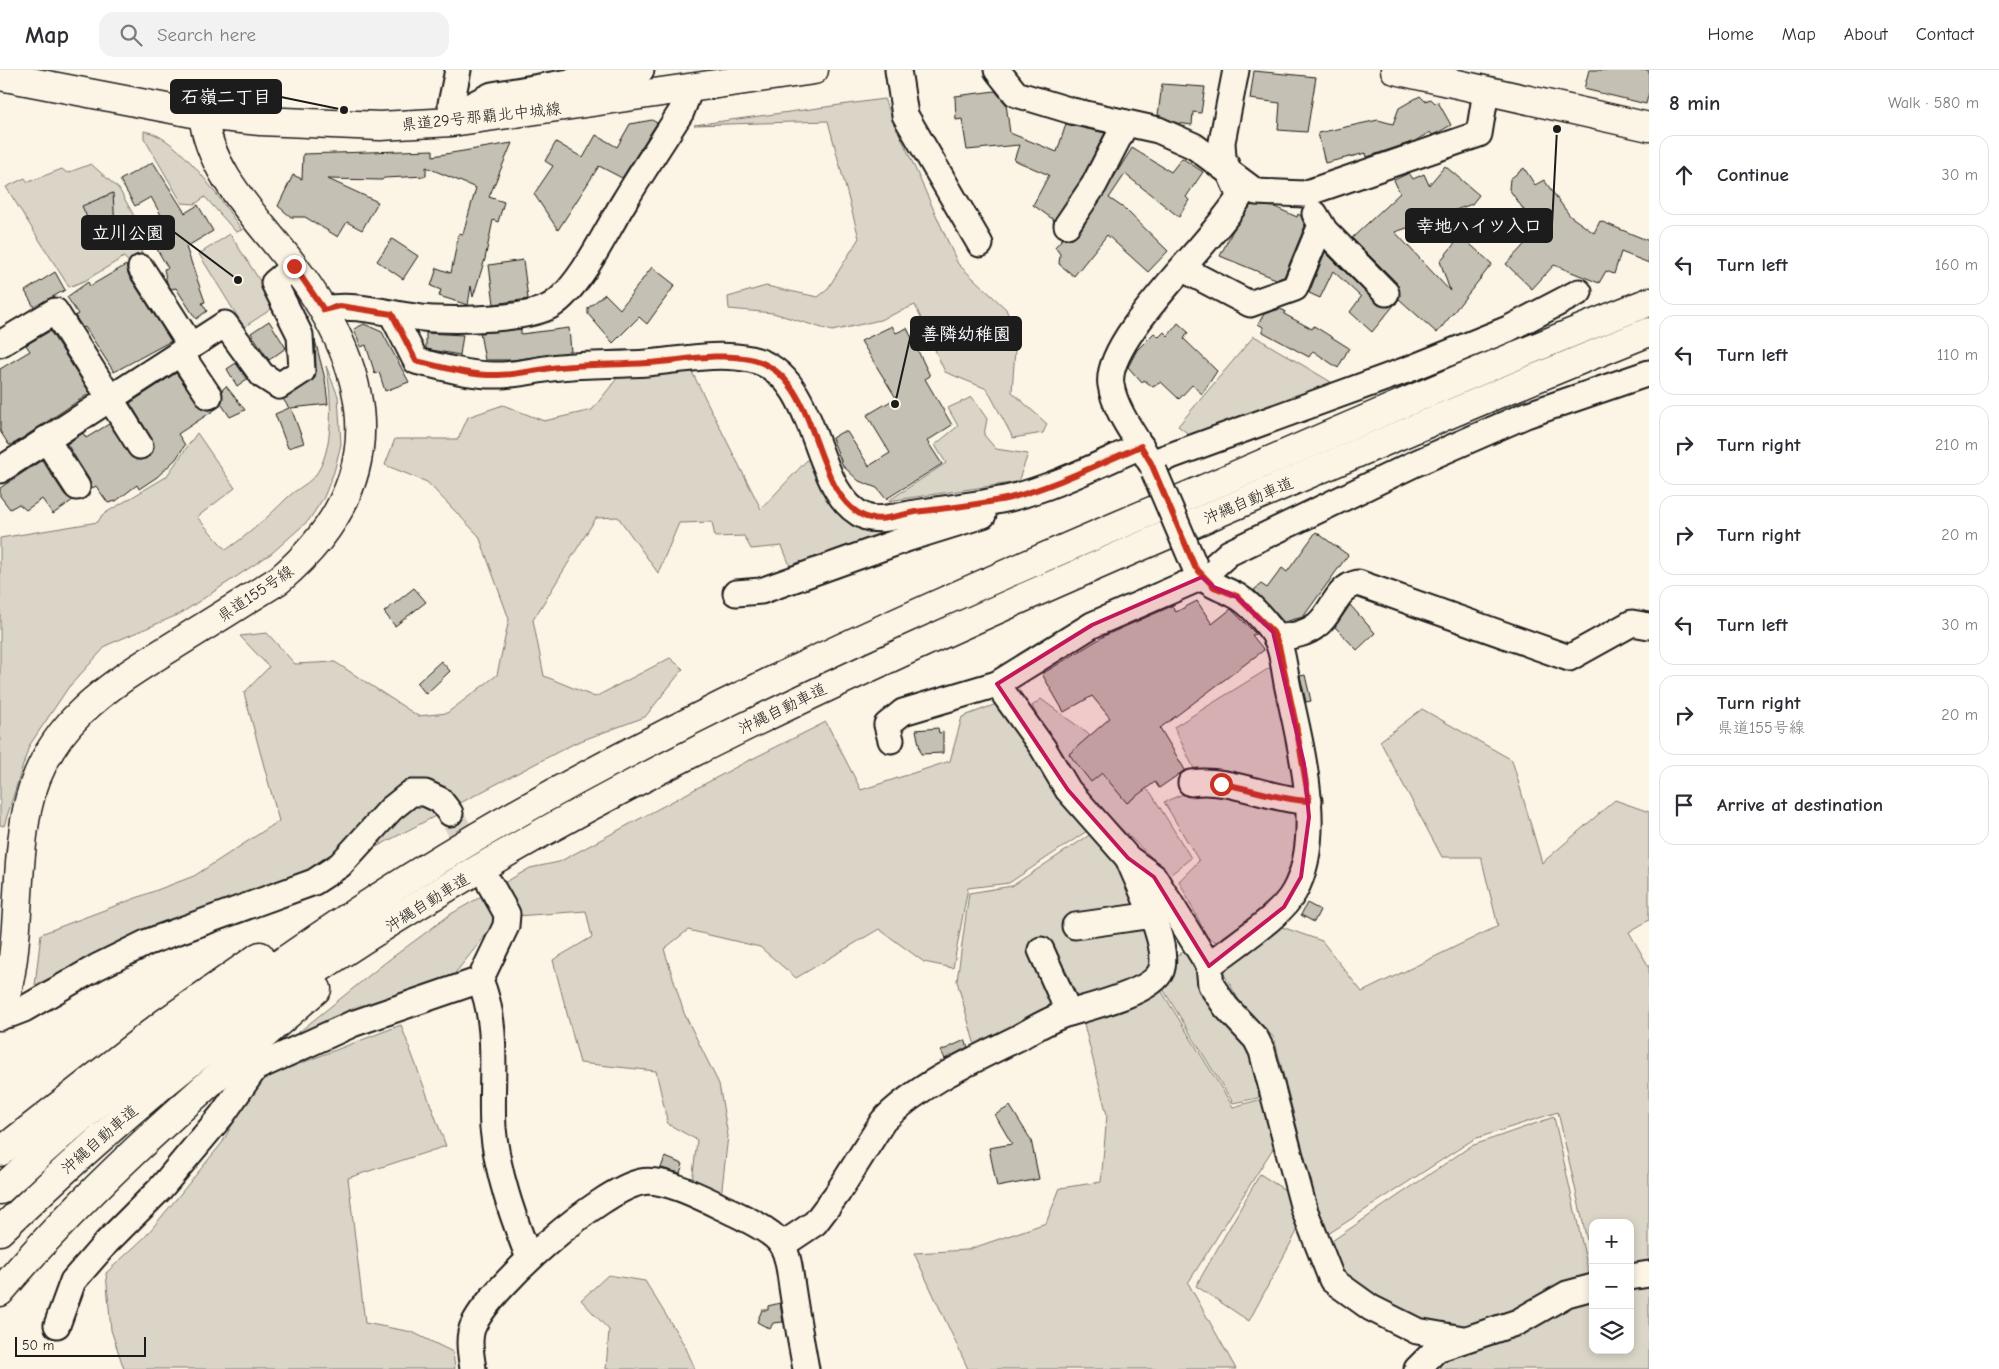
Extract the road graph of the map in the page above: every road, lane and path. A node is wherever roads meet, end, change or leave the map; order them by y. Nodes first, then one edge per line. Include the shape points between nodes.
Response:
1 (458, 70) edge
2 (641, 70) edge
3 (814, 70) edge
4 (898, 70) edge
5 (996, 70) edge
6 (1236, 70) edge
7 (1395, 70) edge
8 (0, 76) edge
9 (690, 89) junction
10 (1486, 91) junction
11 (203, 115) junction
12 (452, 122) junction
13 (1126, 123) junction
14 (1649, 127) edge
15 (1230, 172) junction
16 (1304, 194) junction
17 (1067, 224) dead end
18 (1321, 225) junction
19 (980, 244) dead end
20 (294, 266) junction
21 (141, 268) dead end
22 (1183, 269) junction
23 (1579, 292) dead end
24 (1386, 293) dead end
25 (1649, 302) edge
26 (324, 310) junction
27 (392, 314) junction
28 (1649, 332) edge
29 (0, 344) edge
30 (186, 349) junction
31 (1649, 372) edge
32 (209, 396) dead end
33 (109, 397) junction
34 (46, 439) junction
35 (140, 446) dead end
36 (1149, 460) junction
37 (0, 470) edge
38 (77, 487) dead end
39 (1004, 498) junction
40 (1198, 572) junction
41 (736, 592) dead end
42 (1649, 626) edge
43 (1276, 638) junction
44 (997, 684) junction
45 (891, 740) dead end
46 (1190, 783) dead end
47 (1309, 801) junction
48 (450, 813) tunnel mouth
49 (1128, 858) junction
50 (490, 884) tunnel mouth
51 (391, 890) junction
52 (1153, 915) junction
53 (391, 924) junction
54 (1075, 926) dead end
55 (1040, 950) dead end
56 (1208, 966) junction
57 (480, 980) junction
58 (1069, 1013) junction
59 (0, 1016) edge
60 (0, 1152) edge
61 (0, 1190) edge
62 (0, 1231) edge
63 (782, 1245) junction
64 (530, 1258) junction
65 (1649, 1274) edge
66 (1634, 1276) edge
67 (1589, 1288) edge
68 (0, 1292) edge
69 (57, 1324) dead end
70 (1463, 1340) junction
71 (473, 1369) edge
72 (806, 1369) edge
73 (1417, 1369) edge

1 - 12 street via 451,104
2 - 12 street via 492,95 472,105
3 - 9 main road, 県道29号那覇北中城線
4 - 19 street via 905,115
5 - 13 street via 1016,94
6 - 15 street via 1222,142 1223,158
7 - 10 main road
8 - 11 main road, 県道29号那覇北中城線
9 - 12 main road, 県道29号那覇北中城線
9 - 27 street via 680,112 581,274 553,304 523,314 481,318 432,319
10 - 14 main road
10 - 16 street via 1478,134
11 - 12 main road, 県道29号那覇北中城線 via 380,126
11 - 20 main road, 県道155号線 via 209,146 221,171
13 - 15 street via 1158,130 1194,146
13 - 17 street via 1094,185
15 - 16 street via 1256,192
15 - 22 street via 1240,196 1229,215
16 - 18 street
18 - 22 street via 1295,288 1250,304
18 - 24 street
20 - 26 main road, 県道155号線
20 - 30 street via 274,283 300,335 302,372 279,386 262,375 225,324
21 - 30 street
22 - 36 street via 1146,310 1121,346 1110,374 1115,398
23 - 36 street via 1500,333 1412,368
25 - 51 main road, 沖縄自動車道 via 988,581 794,670 643,745 544,799
26 - 27 street via 340,306
26 - 59 main road, 県道155号線 via 354,376 359,402 360,442 348,492 321,540 302,561 279,580 120,679 74,717 56,739 36,780 27,810 13,964
27 - 39 street via 416,361 458,371 498,375 561,366 729,356 753,359 773,368 789,384 802,404 824,464 838,490 848,504 867,517 889,517
28 - 53 main road, 沖縄自動車道 via 1182,529 827,687 736,730 588,808 498,858
29 - 33 street via 55,311
30 - 32 street
30 - 33 street
31 - 40 street via 1526,415 1414,464 1229,553
33 - 34 street
33 - 35 street
34 - 37 street
34 - 38 street
36 - 39 street via 1063,479
36 - 40 street, bridge
39 - 41 street via 992,512 761,591
40 - 43 street via 1214,587 1237,596
40 - 44 street via 1092,626
42 - 43 street via 1632,623 1569,658 1358,583 1338,595 1319,624 1305,633
43 - 47 street
44 - 45 street via 903,712 887,725
44 - 49 street via 1043,748 1068,790
46 - 47 street via 1245,788
47 - 56 street via 1305,855 1294,892 1284,907
48 - 59 street via 440,800 425,793 411,793 391,809 340,865 314,882 148,942 24,1009
49 - 52 street
49 - 56 street via 1154,877
50 - 57 street via 507,914 506,926
51 - 60 main road via 270,949 163,1024
51 - 61 main road, 沖縄自動車道 via 209,1016 61,1135
52 - 54 street
52 - 58 street via 1162,959 1160,972 1148,984 1134,991
53 - 62 main road, 沖縄自動車道 via 280,995 210,1048 81,1155
53 - 68 main road via 250,1046 100,1185
55 - 58 street
56 - 70 street via 1211,984 1262,1051 1304,1209 1332,1280 1371,1308 1417,1331
57 - 64 street via 491,1010 493,1128 497,1158
57 - 69 street via 352,1024 255,1068 222,1115 160,1189 73,1281
58 - 63 street via 947,1074 891,1112 815,1223
63 - 64 street via 745,1218 672,1186 642,1182 612,1196
63 - 72 street
64 - 71 street via 490,1300 473,1325 470,1334
65 - 66 street
67 - 70 street via 1567,1294 1518,1322
70 - 73 street via 1438,1349

